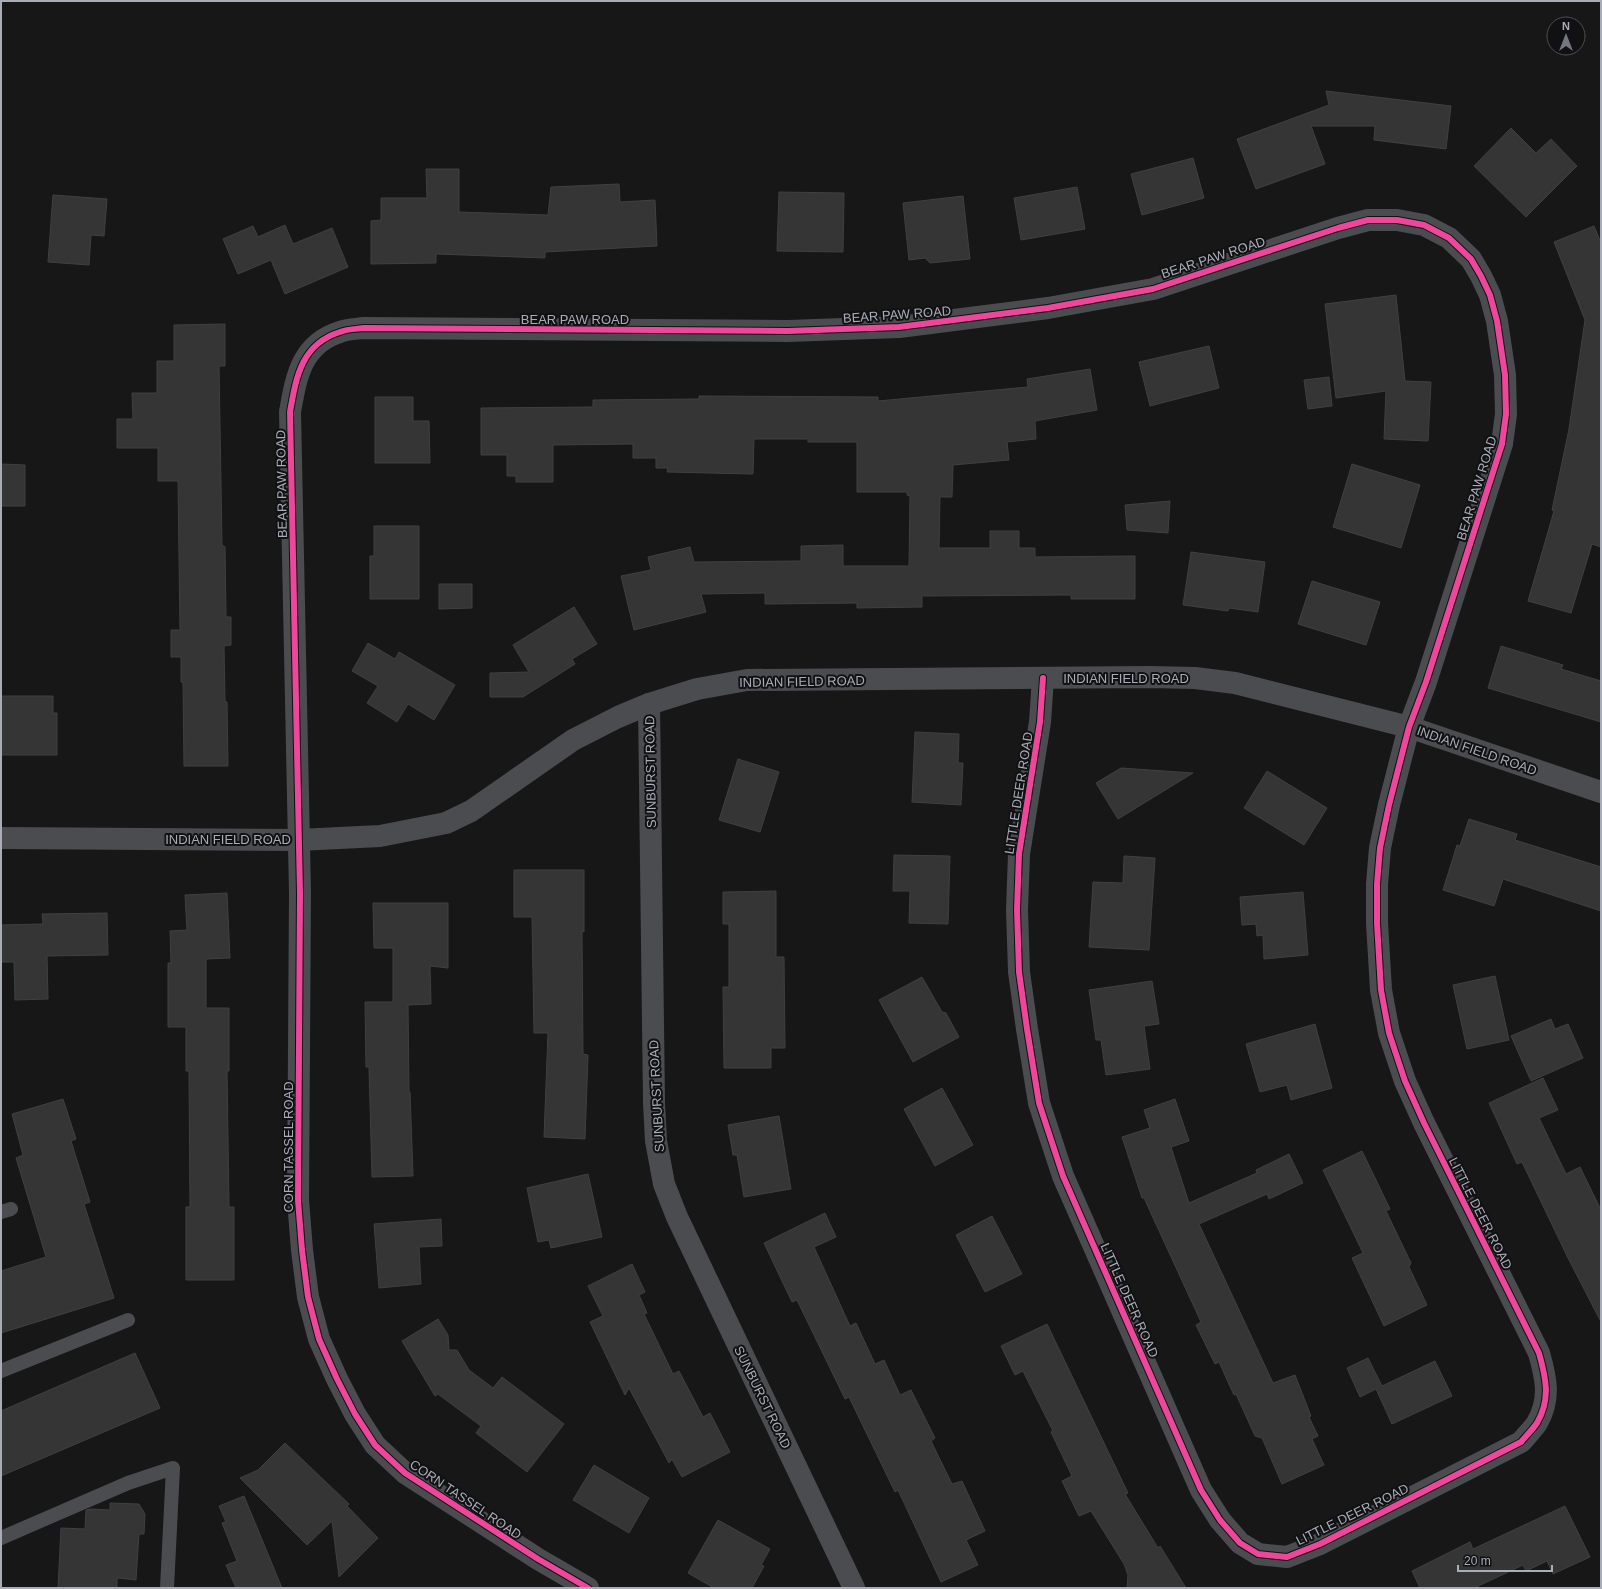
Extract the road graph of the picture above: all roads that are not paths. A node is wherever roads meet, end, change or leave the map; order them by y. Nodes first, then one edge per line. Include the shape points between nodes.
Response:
1 (1043, 678) junction
2 (649, 704) junction
3 (1409, 727) junction
4 (1601, 792) edge
5 (1, 838) edge
6 (299, 840) junction
7 (128, 1320) dead end
8 (1, 1371) edge
9 (1, 1538) edge
10 (167, 1588) edge
11 (588, 1588) edge
12 (854, 1588) edge

1 - 2 street, INDIAN FIELD ROAD via 747,680 697,689
1 - 3 street, INDIAN FIELD ROAD via 1195,678 1236,683
1 - 3 street, LITTLE DEER ROAD via 1040,722 1019,854 1017,910 1019,972 1039,1103 1063,1176 1201,1490 1220,1520 1240,1543 1258,1554 1287,1556 1320,1544 1521,1442 1537,1423 1546,1402 1546,1378 1539,1353 1424,1123 1405,1081 1389,1033 1381,990 1377,884 1380,848
2 - 6 street, INDIAN FIELD ROAD via 573,740 471,811 446,823 380,836
2 - 12 street, SUNBURST ROAD via 654,1103 656,1141 664,1184 677,1217
3 - 4 street, INDIAN FIELD ROAD
3 - 6 street, BEAR PAW ROAD via 1426,682 1502,444 1506,414 1505,375 1490,295 1471,259 1449,238 1424,225 1397,220 1368,220 1153,289 1048,308 899,327 788,331 364,328 340,332 321,340 308,353 298,372 290,412
5 - 6 street, INDIAN FIELD ROAD
6 - 11 street, CORN TASSEL ROAD via 298,1200 308,1297 319,1339 355,1414 375,1445 405,1473 538,1559
7 - 8 lane
9 - 10 lane via 128,1483 172,1468

